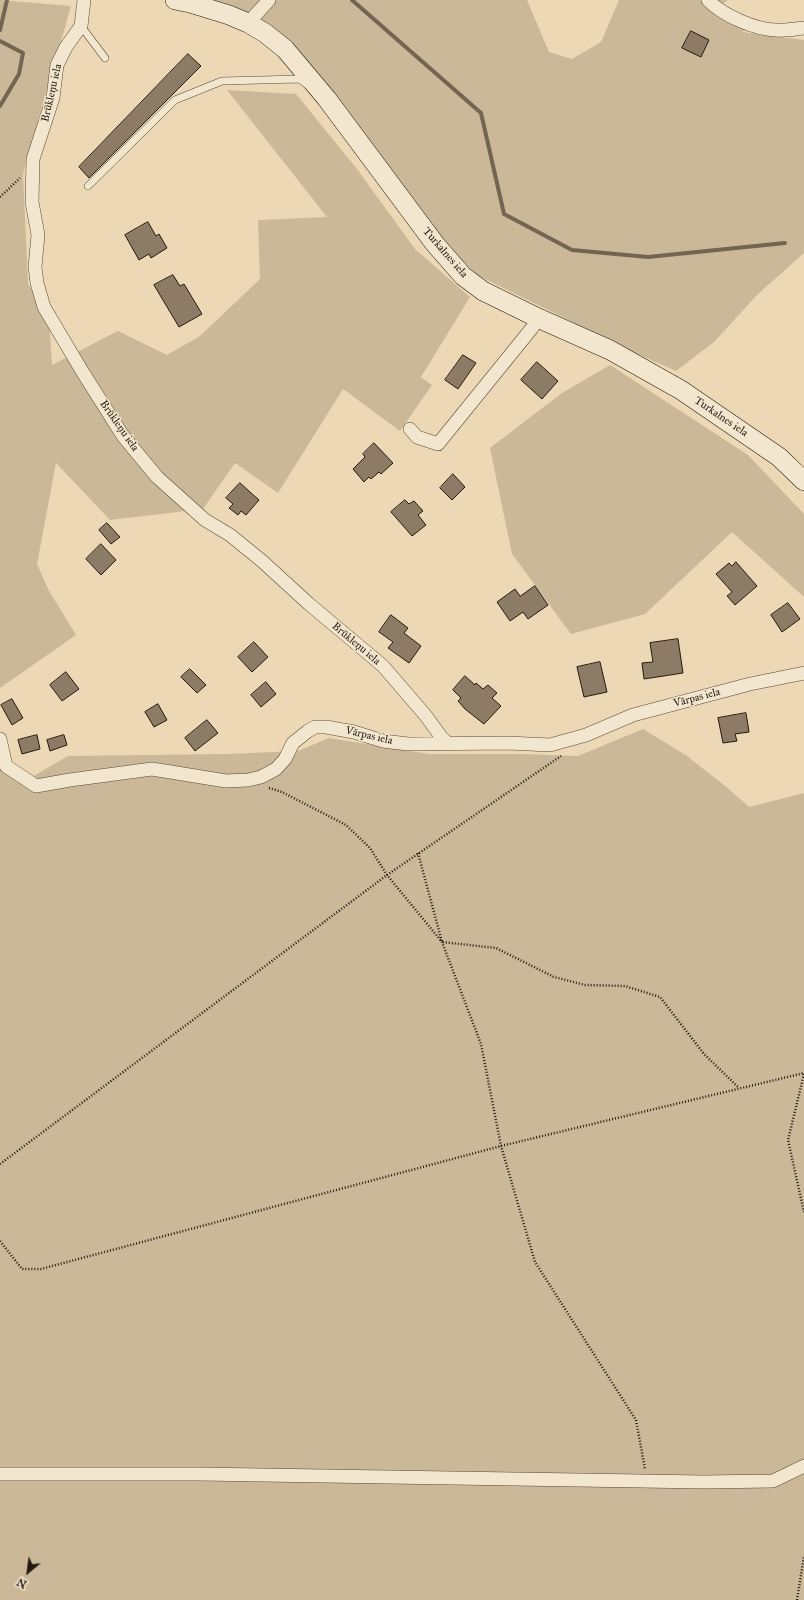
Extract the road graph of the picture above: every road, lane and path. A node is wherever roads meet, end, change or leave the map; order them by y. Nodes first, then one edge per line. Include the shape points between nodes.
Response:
1 (84, 0) edge
2 (175, 0) edge
3 (269, 0) edge
4 (708, 0) edge
5 (248, 23) junction
6 (81, 26) junction
7 (804, 28) edge
8 (105, 58) dead end
9 (327, 99) junction
10 (88, 186) dead end
11 (538, 318) junction
12 (410, 429) dead end
13 (804, 481) edge
14 (804, 673) edge
15 (0, 739) edge
16 (571, 740) junction
17 (449, 744) junction
18 (244, 781) junction
19 (418, 853) junction
20 (387, 875) junction
21 (442, 942) junction
22 (804, 1073) edge
23 (739, 1088) junction
24 (501, 1146) junction
25 (0, 1164) edge
26 (804, 1212) edge
27 (0, 1241) edge
28 (804, 1466) edge
29 (0, 1474) edge
30 (648, 1481) junction
31 (804, 1556) edge
32 (797, 1600) edge

1 - 6 street, Brūkleņu iela
2 - 5 main road, Turkalnes iela
3 - 5 street
4 - 7 street via 752,26 775,30
5 - 9 main road, Turkalnes iela via 285,49
6 - 8 lane
6 - 17 street, Brūkleņu iela via 57,65 53,98 33,159 32,202 38,235 35,267 44,307 123,436 158,477 205,520 262,561 383,666
9 - 10 lane via 300,79 222,81 175,100
9 - 11 main road, Turkalnes iela via 435,244 463,276 483,291
11 - 12 street via 438,444 417,437
11 - 13 main road, Turkalnes iela via 610,350 681,390 778,457
14 - 16 street, Vārpas iela via 750,684 633,715
15 - 18 street, Vārpas iela via 6,766 36,786 152,769 211,780
16 - 17 street, Vārpas iela via 550,745
16 - 19 path via 560,758
17 - 18 street, Vārpas iela via 383,741 354,732 315,727 293,743 276,770 262,777
18 - 20 path via 282,792 346,825 370,848
19 - 20 path
19 - 21 path
20 - 21 path
20 - 25 path
21 - 23 path via 496,948 554,977 585,985 625,986 660,997 704,1054
21 - 24 path via 481,1044
22 - 23 path
22 - 26 path via 788,1140
23 - 24 path
24 - 27 path via 41,1270 22,1269
24 - 30 path via 535,1262 636,1420
28 - 30 street via 773,1481
29 - 30 street via 199,1474
31 - 32 path

